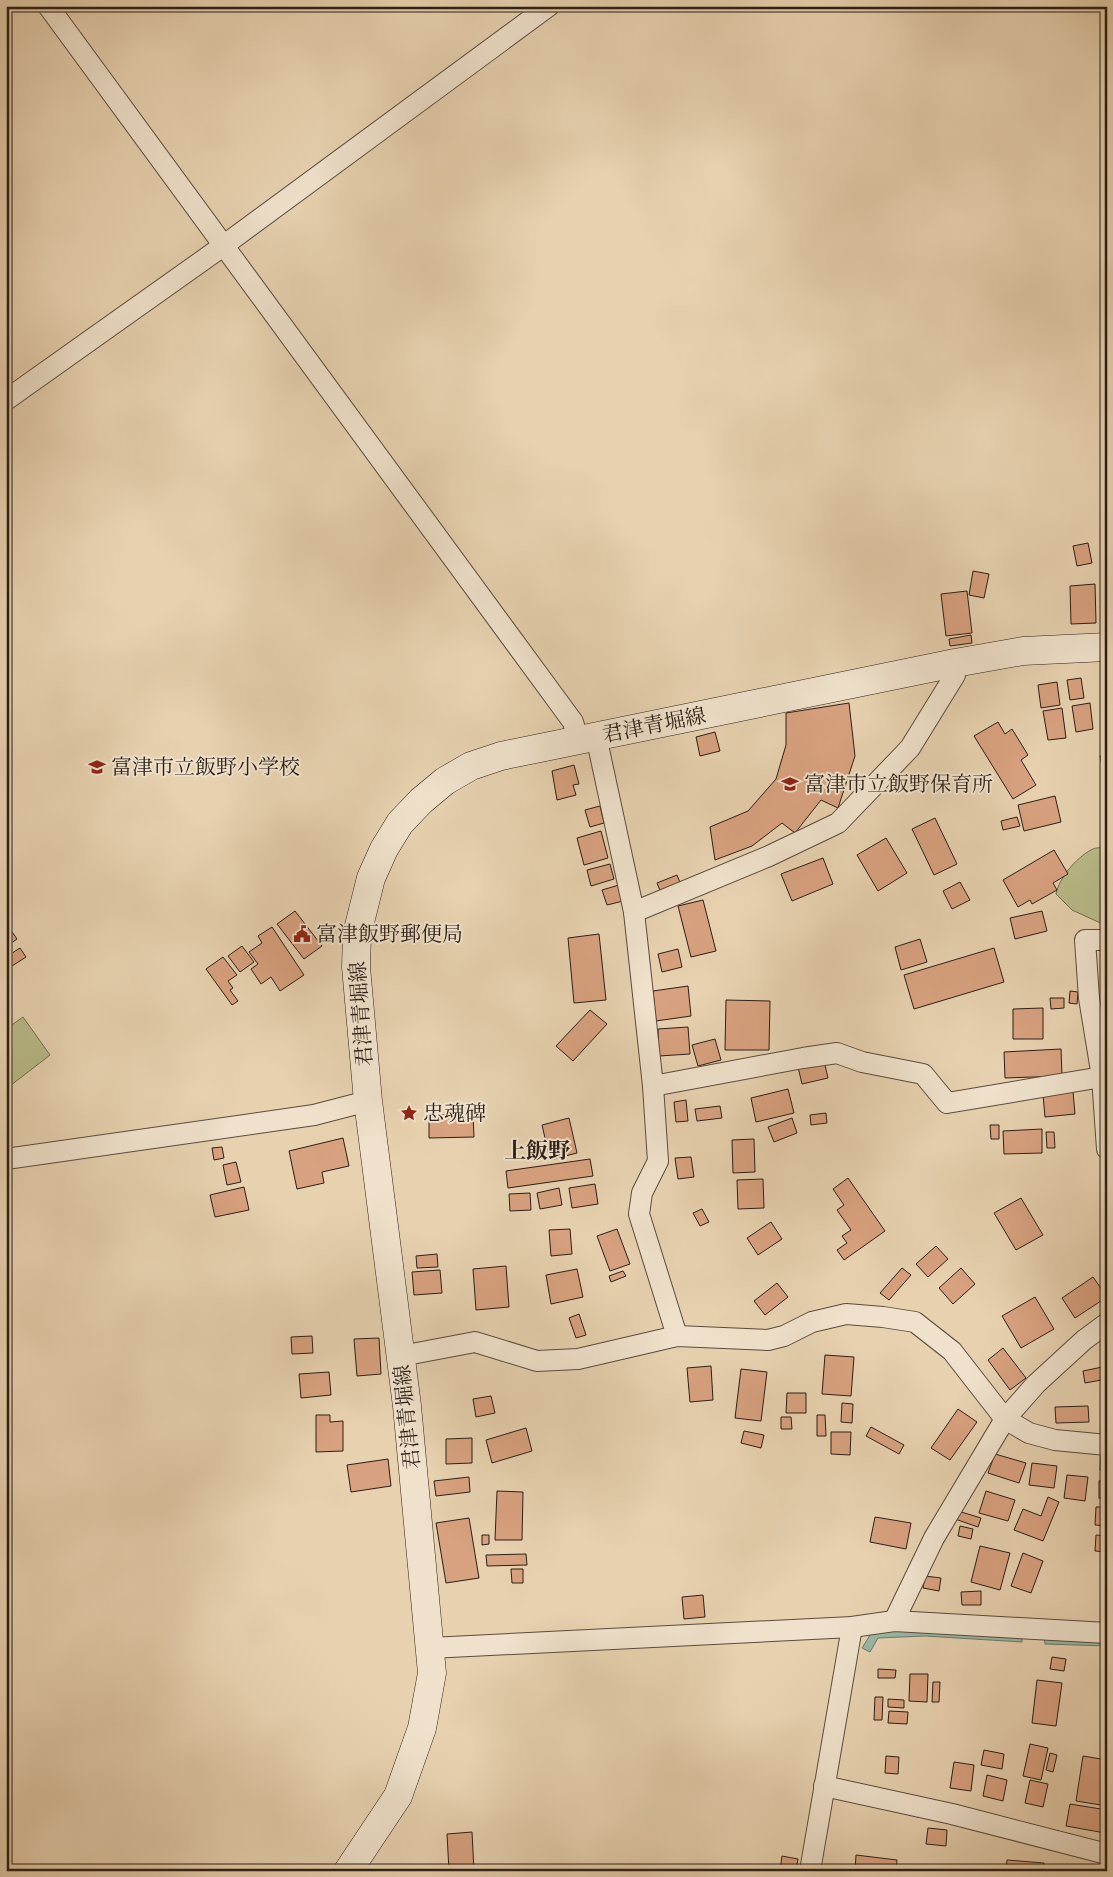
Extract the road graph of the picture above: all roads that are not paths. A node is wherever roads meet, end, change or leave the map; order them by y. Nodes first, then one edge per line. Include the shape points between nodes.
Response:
1 (48, 6) edge
2 (549, 6) edge
3 (223, 246) junction
4 (6, 400) edge
5 (1107, 647) edge
6 (955, 663) junction
7 (587, 738) junction
8 (634, 912) junction
9 (1107, 940) edge
10 (1102, 1077) junction
11 (653, 1086) junction
12 (368, 1101) junction
13 (1107, 1149) edge
14 (6, 1159) edge
15 (1107, 1323) edge
16 (677, 1336) junction
17 (401, 1356) junction
18 (1005, 1419) junction
19 (1107, 1445) edge
20 (894, 1621) junction
21 (852, 1627) junction
22 (1107, 1633) edge
23 (430, 1648) junction
24 (824, 1786) junction
25 (1107, 1854) edge
26 (348, 1871) edge
27 (810, 1871) edge

1 - 3 street
2 - 3 street
3 - 4 street
3 - 7 street
5 - 6 main road, 君津青堀線 via 1023,651
6 - 7 main road, 君津青堀線
6 - 8 street via 955,675 910,748 838,823 769,856
7 - 8 street
7 - 12 main road, 君津青堀線 via 501,756 471,766 444,781 421,801 400,823 384,849 371,878 357,934 356,967
8 - 11 street
9 - 10 street via 1085,940 1089,998
10 - 11 street via 947,1103 923,1074 837,1054
10 - 13 street
11 - 16 street via 658,1161 642,1193 639,1214
12 - 14 street via 314,1115
12 - 17 main road, 君津青堀線
15 - 18 street via 1036,1384
16 - 17 street via 578,1359 537,1361 475,1342
16 - 18 street via 768,1340 812,1322 846,1314 914,1322 952,1351
17 - 23 main road, 君津青堀線
18 - 19 street via 1029,1433 1055,1440
18 - 20 street via 934,1538
20 - 21 street
20 - 22 street
21 - 23 street
21 - 24 street
23 - 26 main road, 君津青堀線 via 432,1673 422,1728 398,1796
24 - 25 street via 952,1814
24 - 27 street

